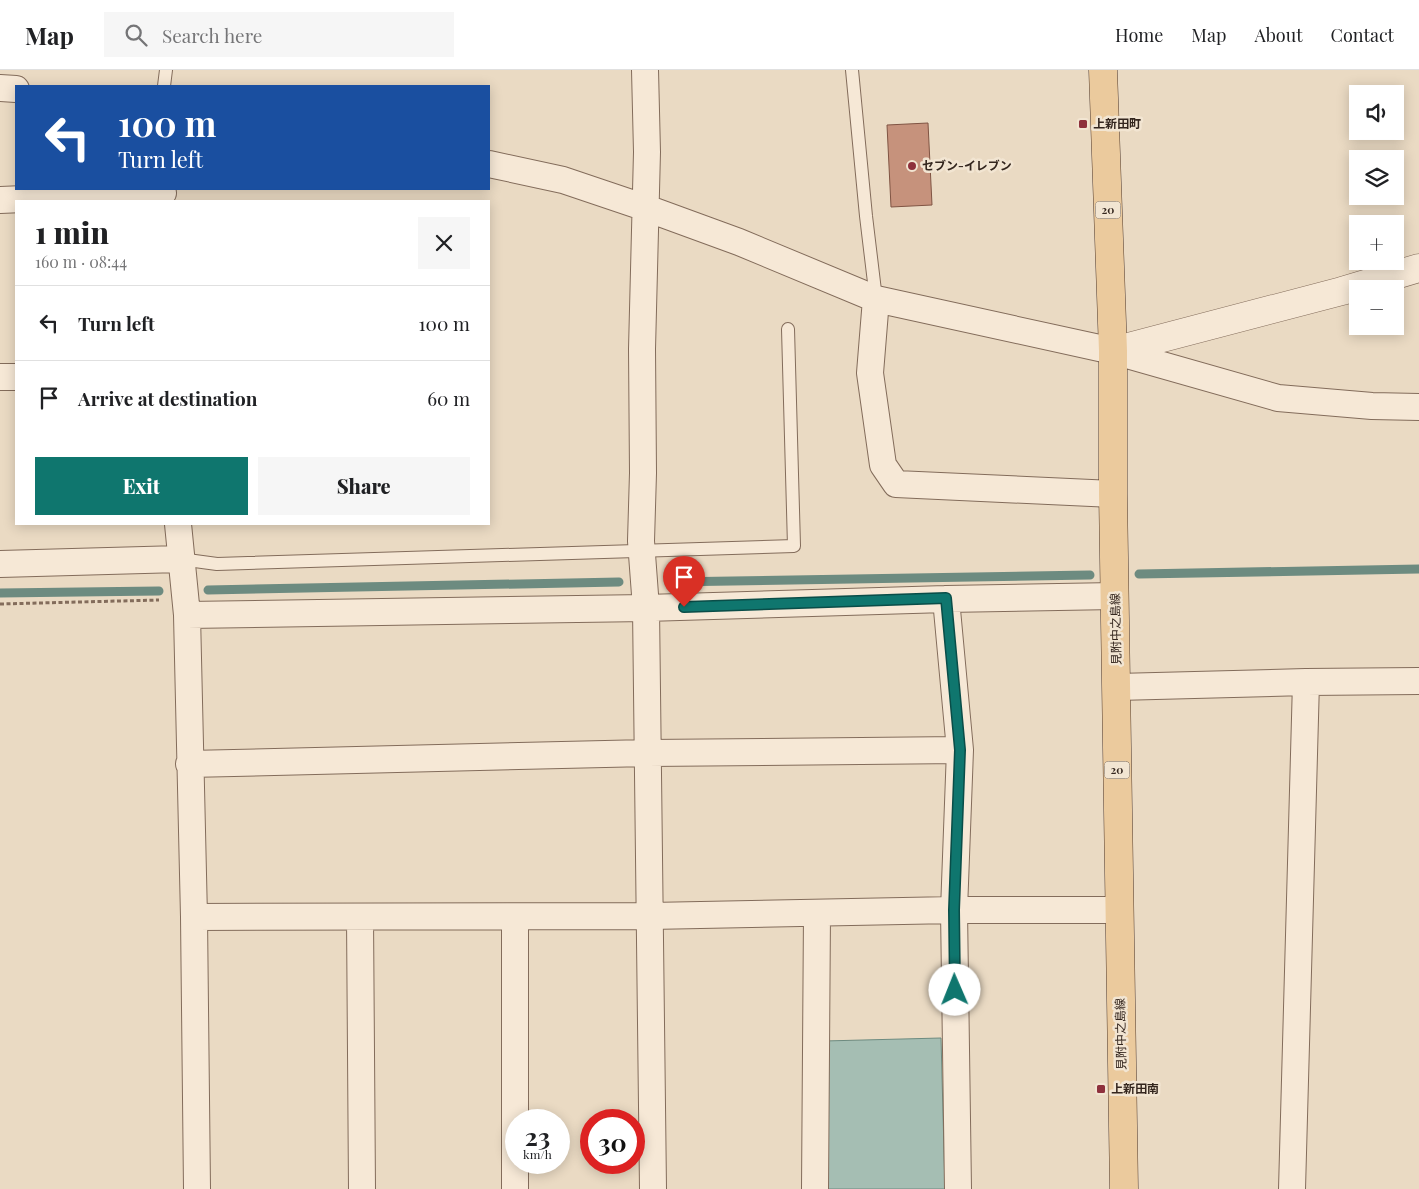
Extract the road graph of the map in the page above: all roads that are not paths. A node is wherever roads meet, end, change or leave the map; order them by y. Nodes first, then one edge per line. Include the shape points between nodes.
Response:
1 (166, 70) edge
2 (644, 70) edge
3 (852, 70) edge
4 (1104, 70) edge
5 (164, 85) edge
6 (0, 88) edge
7 (15, 89) edge
8 (490, 164) edge
9 (163, 194) edge
10 (0, 200) edge
11 (646, 208) junction
12 (1419, 268) edge
13 (876, 299) junction
14 (788, 329) dead end
15 (1113, 351) junction
16 (0, 377) edge
17 (15, 377) edge
18 (1419, 407) edge
19 (1112, 494) junction
20 (178, 525) edge
21 (642, 551) junction
22 (180, 559) junction
23 (0, 564) edge
24 (1115, 596) junction
25 (946, 598) junction
26 (186, 607) junction
27 (646, 608) junction
28 (1419, 681) edge
29 (1306, 682) junction
30 (1117, 687) junction
31 (960, 750) junction
32 (648, 754) junction
33 (189, 764) junction
34 (954, 910) junction
35 (1119, 910) junction
36 (817, 914) junction
37 (360, 916) junction
38 (515, 916) junction
39 (650, 916) junction
40 (194, 917) junction
41 (197, 1189) edge
42 (362, 1189) edge
43 (515, 1189) edge
44 (653, 1189) edge
45 (815, 1189) edge
46 (958, 1189) edge
47 (1124, 1189) edge
48 (1292, 1189) edge

1 - 5 lane
2 - 11 street
3 - 13 lane
4 - 15 main road, 見附中之島線 / 20
6 - 7 street
8 - 11 street via 563,180
9 - 10 street
11 - 13 street via 739,242
11 - 21 street
12 - 15 street
13 - 15 street
13 - 19 street via 870,373 883,464 896,484
14 - 21 lane via 794,546
15 - 18 street via 1278,398
15 - 19 main road, 見附中之島線 / 20
16 - 17 street
19 - 24 main road, 見附中之島線 / 20
20 - 22 street
21 - 22 lane via 217,564
21 - 27 street
22 - 23 street
22 - 26 street
24 - 25 street
24 - 30 main road, 見附中之島線 / 20
25 - 27 street
25 - 31 street
26 - 27 street
26 - 33 street
27 - 32 street
28 - 29 street
29 - 30 street
29 - 48 street
30 - 35 main road, 見附中之島線 / 20
31 - 32 street
31 - 34 street
32 - 33 street
32 - 39 street
33 - 40 street
34 - 35 street
34 - 36 street
34 - 46 street
35 - 47 main road, 見附中之島線 / 20
36 - 39 street
36 - 45 street
37 - 38 street
37 - 40 street
37 - 42 street
38 - 39 street
38 - 43 street
39 - 44 street
40 - 41 street

